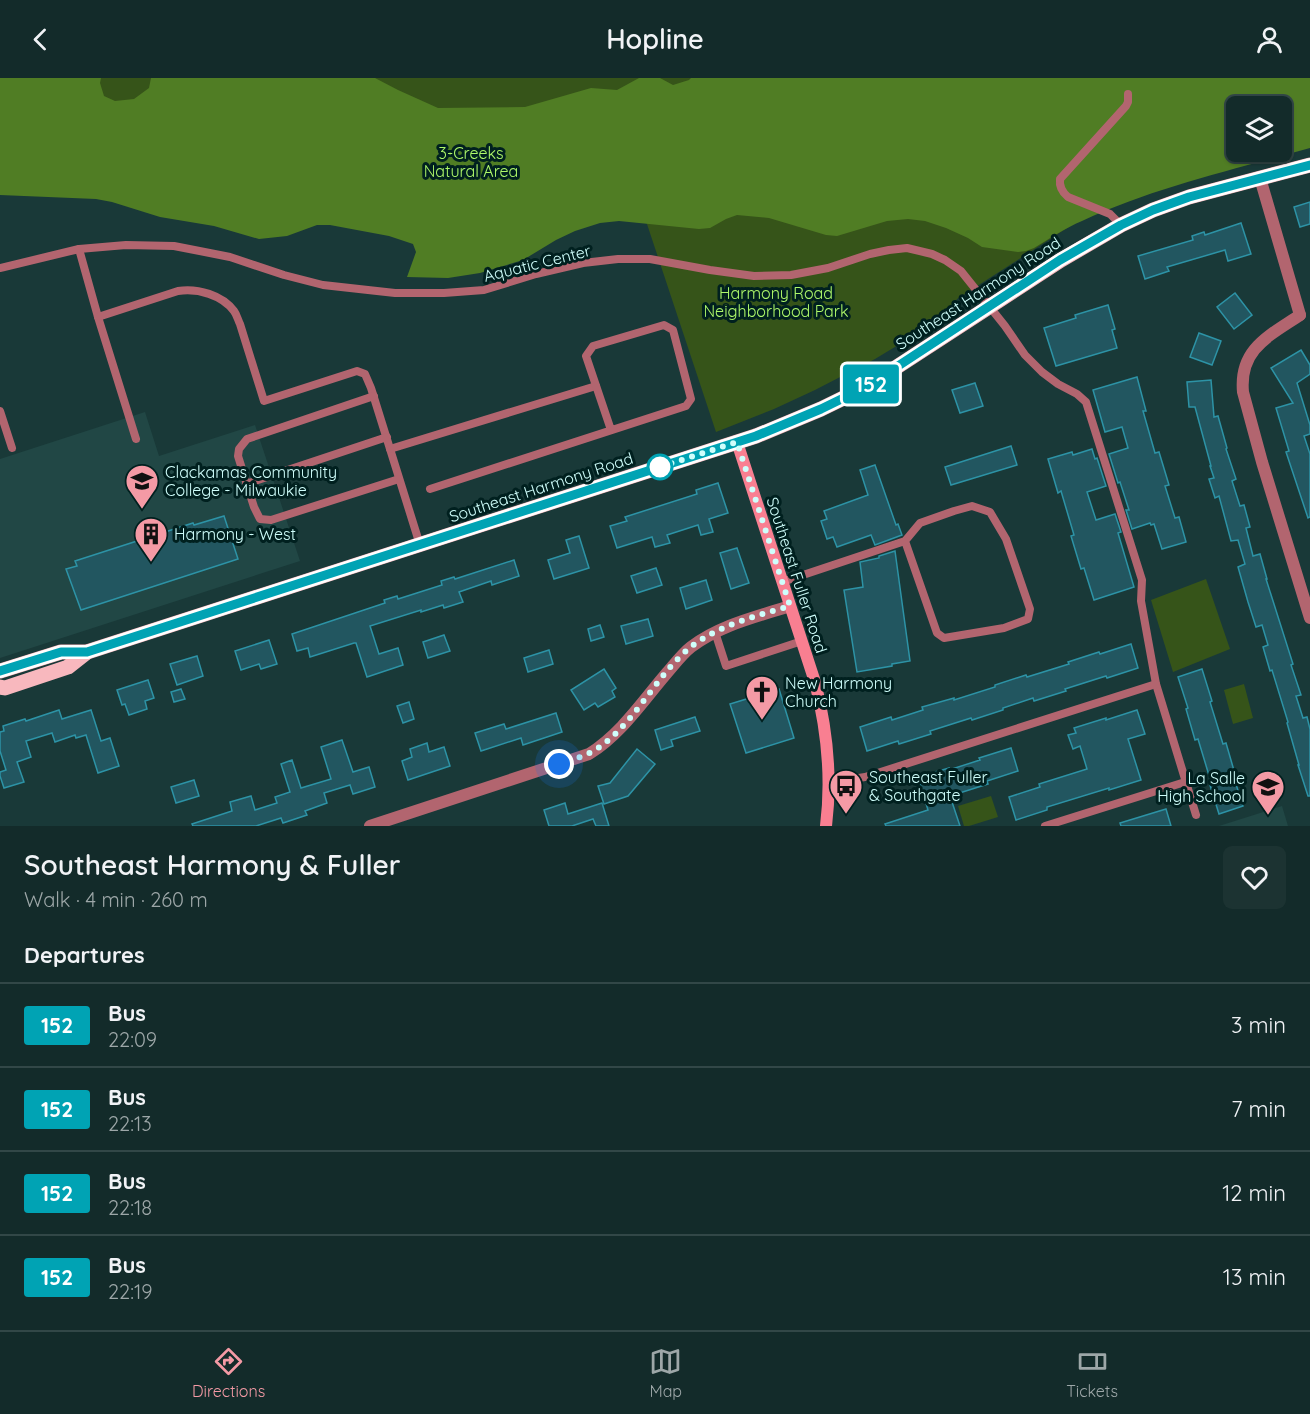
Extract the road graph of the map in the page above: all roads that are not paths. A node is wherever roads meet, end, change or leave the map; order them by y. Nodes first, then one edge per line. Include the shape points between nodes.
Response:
1 (1128, 94) dead end
2 (1310, 165) edge
3 (1260, 178) junction
4 (1121, 225) junction
5 (80, 249) junction
6 (0, 268) edge
7 (989, 307) junction
8 (1305, 315) edge
9 (98, 317) junction
10 (596, 386) junction
11 (374, 396) junction
12 (0, 411) edge
13 (611, 430) junction
14 (387, 437) junction
15 (136, 440) dead end
16 (737, 442) junction
17 (12, 448) dead end
18 (390, 449) junction
19 (399, 479) junction
20 (246, 484) junction
21 (430, 489) dead end
22 (905, 541) junction
23 (420, 545) junction
24 (782, 582) junction
25 (790, 606) junction
26 (1310, 618) edge
27 (715, 632) junction
28 (802, 641) junction
29 (87, 652) junction
30 (0, 671) edge
31 (1156, 684) junction
32 (0, 687) edge
33 (828, 781) junction
34 (1185, 782) junction
35 (1196, 815) dead end
36 (370, 826) edge
37 (826, 826) edge
38 (1045, 826) edge

1 - 4 lane via 1125,106 1059,184 1068,197 1110,214
2 - 3 main road, Southeast Harmony Road
3 - 4 main road, Southeast Harmony Road via 1180,200
3 - 8 street
4 - 7 main road, Southeast Harmony Road
5 - 6 lane, Aquatic Center
5 - 7 lane, Aquatic Center via 174,246 230,256 323,285 444,293 484,290 583,263 618,259 650,259 754,276 791,275 907,248 932,254 961,271
5 - 9 lane
7 - 16 main road, Southeast Harmony Road via 866,387
7 - 31 lane, Aquatic Center via 1042,372 1086,402 1142,580 1141,601
8 - 26 street via 1255,347 1242,381 1259,452
9 - 11 lane via 178,291 191,289 212,295 236,313 264,401 357,371 369,380
9 - 15 lane
10 - 13 lane
10 - 13 lane via 586,356 593,346 664,325 673,330 692,399 687,406
10 - 18 lane
11 - 14 lane
11 - 20 lane via 247,440 238,456
12 - 17 lane
13 - 21 lane
14 - 18 lane
14 - 20 lane
16 - 23 main road, Southeast Harmony Road
16 - 24 street, Southeast Fuller Road
18 - 19 lane
19 - 20 lane via 271,520 260,519
19 - 23 lane
22 - 22 lane via 937,633 944,638 1004,628 1028,619 1030,609 1010,549 990,512 972,506 954,511 920,523
22 - 24 lane
23 - 29 main road, Southeast Harmony Road
24 - 25 street, Southeast Fuller Road
25 - 27 street
25 - 28 street, Southeast Fuller Road
27 - 28 lane via 726,666
27 - 36 street via 690,648 624,725 589,754
28 - 33 street, Southeast Fuller Road via 821,704
29 - 30 main road, Southeast Harmony Road via 61,652
29 - 32 main road, Southeast Harmony Road via 68,667
31 - 33 lane via 865,777
31 - 34 lane, Aquatic Center
33 - 37 street, Southeast Fuller Road
34 - 35 lane, Aquatic Center
34 - 38 lane

